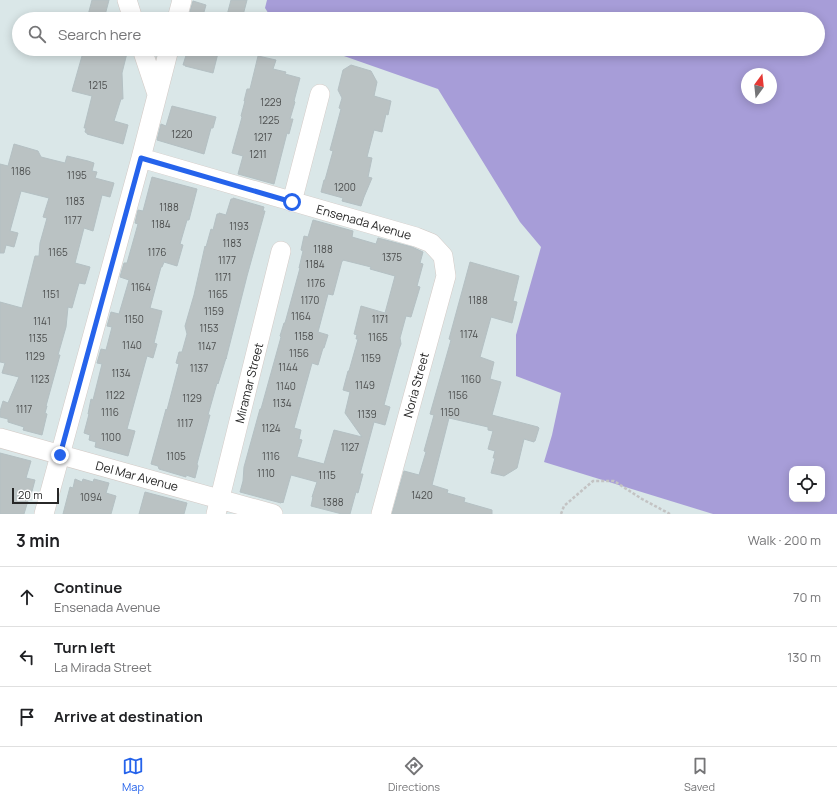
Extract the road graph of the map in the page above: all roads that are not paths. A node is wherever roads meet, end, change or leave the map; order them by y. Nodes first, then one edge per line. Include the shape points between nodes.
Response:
1 (127, 0) edge
2 (131, 12) edge
3 (144, 56) edge
4 (167, 56) edge
5 (157, 94) junction
6 (320, 94) dead end
7 (141, 158) junction
8 (292, 202) junction
9 (281, 251) dead end
10 (443, 256) joint
11 (0, 438) edge
12 (60, 455) junction
13 (218, 507) edge
14 (44, 514) edge
15 (273, 514) edge
16 (380, 514) edge

1 - 2 street
3 - 5 street
4 - 5 street
5 - 7 street
6 - 8 street
7 - 8 street, Ensenada Avenue
7 - 12 street
8 - 10 street, Ensenada Avenue via 416,237 431,243
9 - 13 street, Miramar Street
10 - 16 street, Noria Street via 446,276
11 - 12 street, Del Mar Avenue
12 - 13 street, Del Mar Avenue
12 - 14 street
13 - 15 street, Del Mar Avenue

